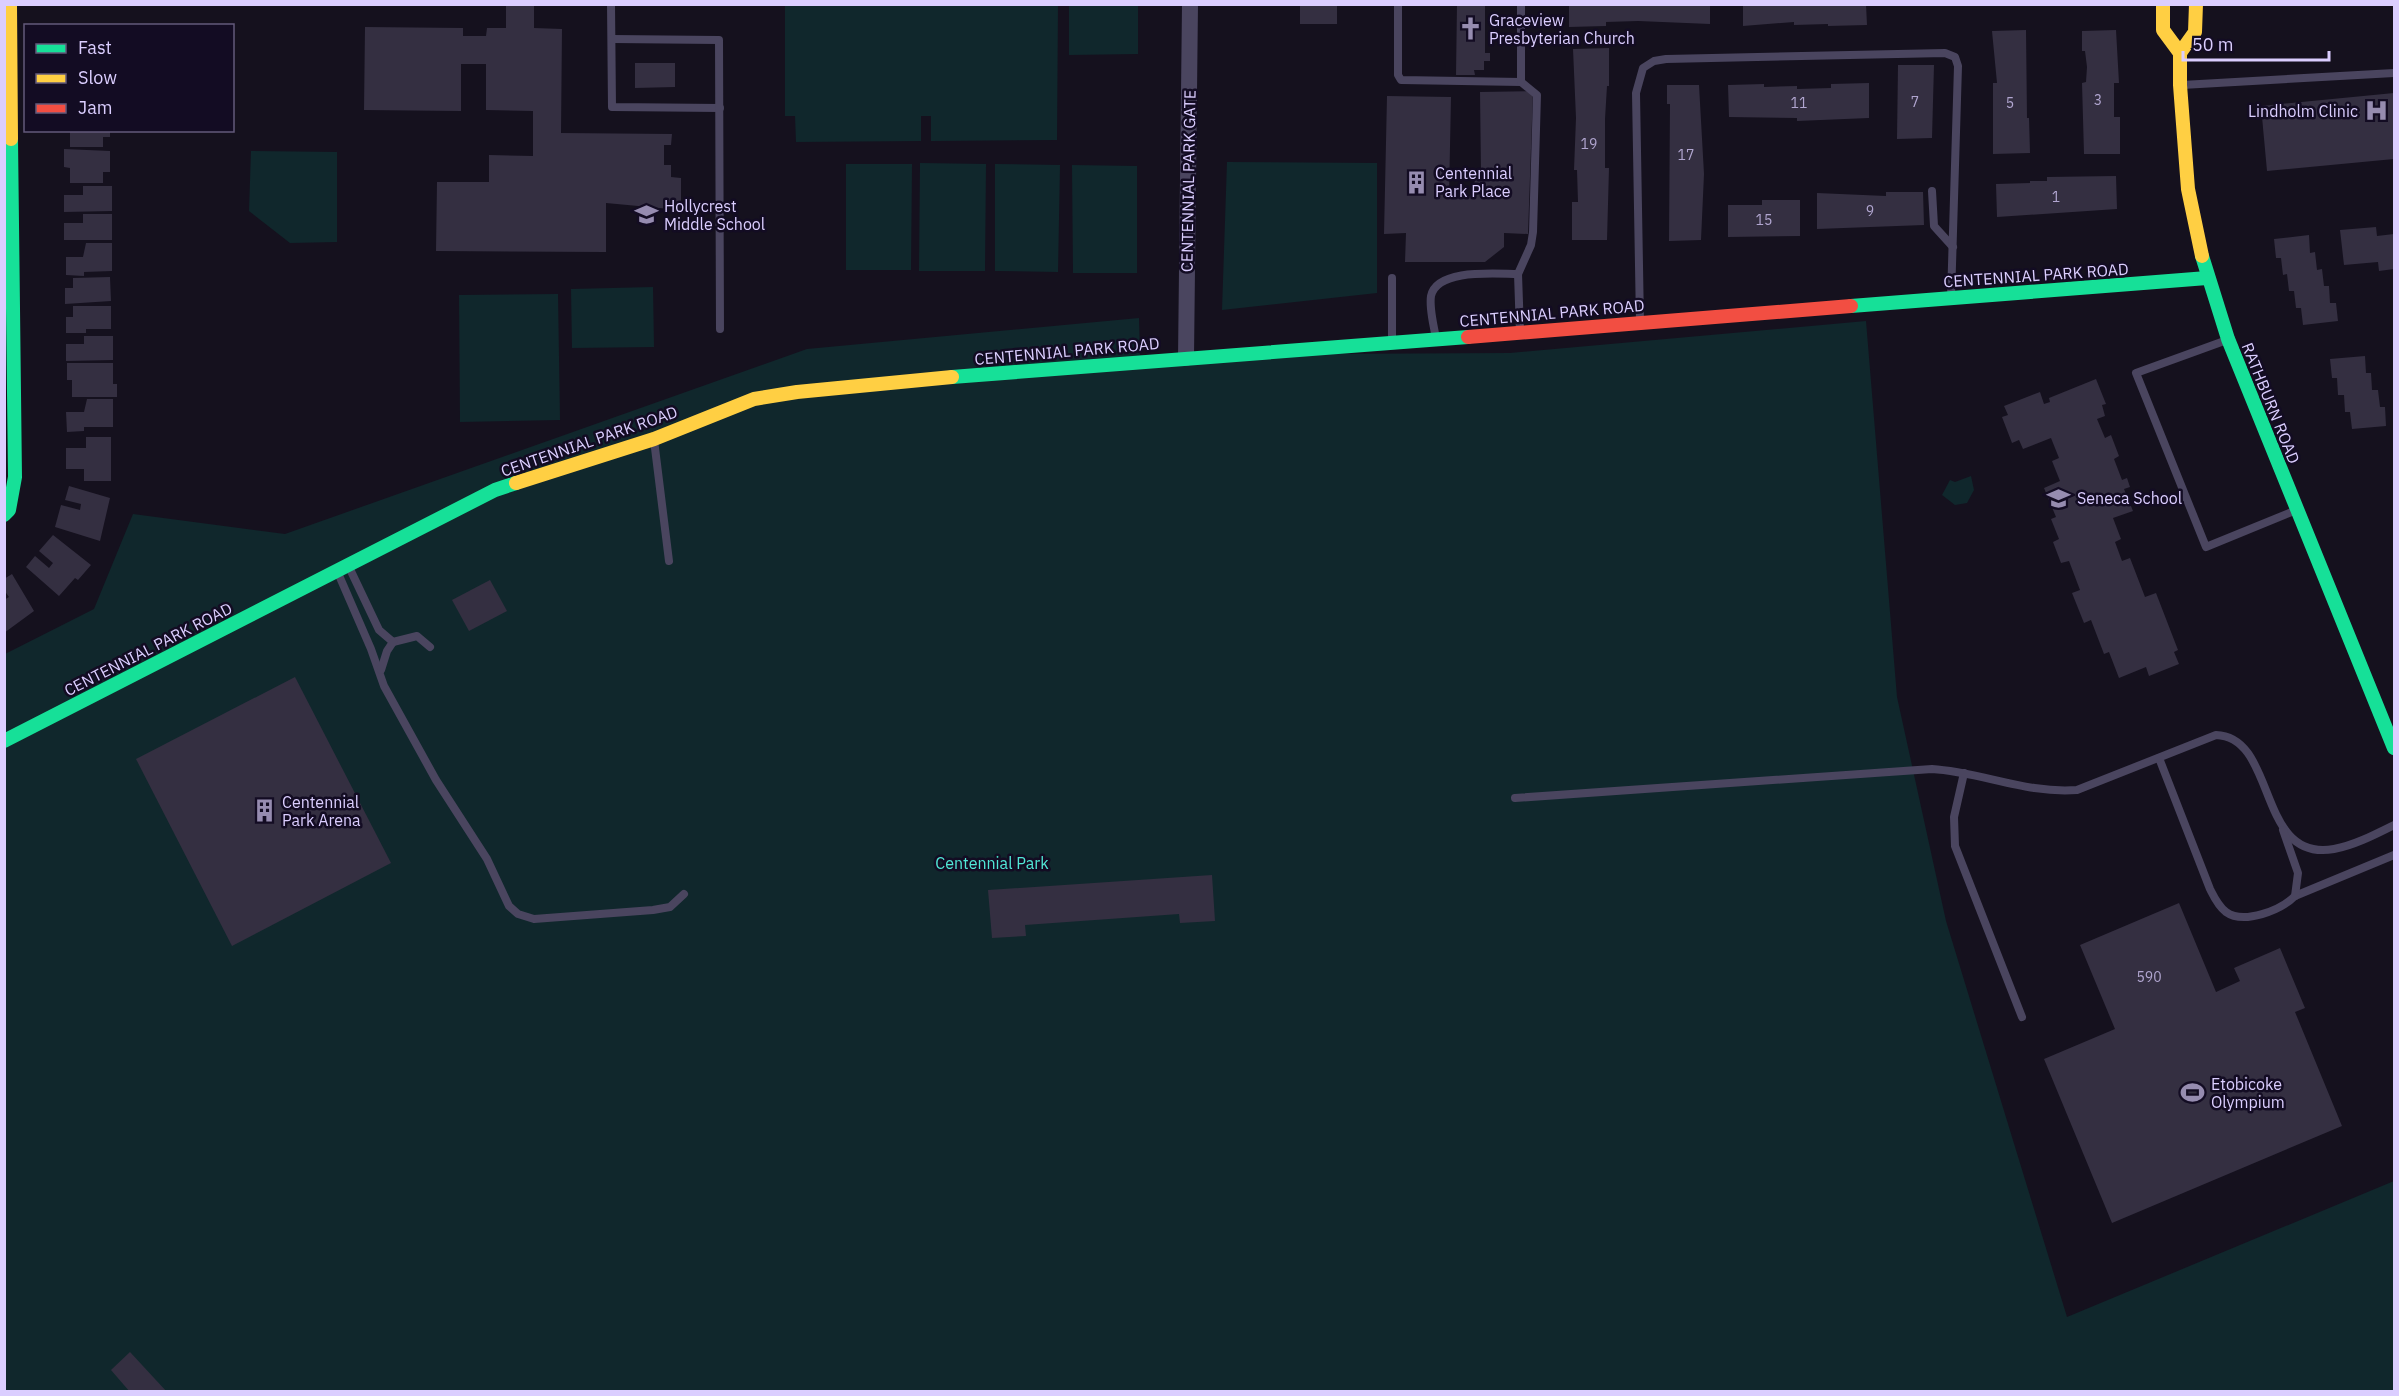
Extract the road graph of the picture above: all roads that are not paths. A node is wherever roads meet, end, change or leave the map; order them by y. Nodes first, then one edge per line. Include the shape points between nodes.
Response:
1 (10, 4) edge
2 (611, 4) edge
3 (1190, 4) edge
4 (1398, 4) edge
5 (1521, 4) edge
6 (2163, 4) edge
7 (2196, 4) edge
8 (612, 39) junction
9 (2180, 53) junction
10 (2394, 73) edge
11 (1521, 82) junction
12 (2180, 86) junction
13 (720, 108) junction
14 (1932, 191) dead end
15 (1953, 247) junction
16 (1518, 274) junction
17 (1392, 278) dead end
18 (2207, 278) junction
19 (1950, 298) junction
20 (1640, 323) junction
21 (720, 329) dead end
22 (1520, 333) junction
23 (1437, 339) junction
24 (2228, 339) junction
25 (1392, 343) junction
26 (1186, 358) junction
27 (654, 439) junction
28 (2296, 510) junction
29 (4, 515) edge
30 (669, 561) dead end
31 (342, 568) junction
32 (393, 642) junction
33 (430, 647) dead end
34 (381, 674) junction
35 (2387, 709) edge
36 (4, 741) edge
37 (2394, 748) edge
38 (2159, 758) junction
39 (1964, 772) junction
40 (1515, 798) dead end
41 (2394, 825) edge
42 (2282, 829) junction
43 (2394, 855) edge
44 (684, 894) dead end
45 (2295, 896) junction
46 (2022, 1017) dead end

1 - 29 street via 15,477 9,510
2 - 8 lane
3 - 26 street, CENTENNIAL PARK GATE
4 - 11 lane via 1401,80
5 - 11 lane
6 - 9 street via 2163,30
7 - 9 street via 2195,32
8 - 13 lane via 719,40
8 - 13 lane via 612,107
9 - 12 street, RATHBURN ROAD
10 - 12 lane
11 - 16 lane via 1537,95 1533,232
12 - 18 street, RATHBURN ROAD via 2188,189
13 - 21 lane
14 - 15 lane via 1934,226
15 - 19 lane
15 - 20 lane via 1958,66 1951,54 1654,61 1643,68 1636,93
16 - 22 lane
16 - 23 lane via 1449,277 1435,287 1431,296
17 - 25 lane
18 - 19 street, CENTENNIAL PARK ROAD
18 - 24 street, RATHBURN ROAD
19 - 20 street, CENTENNIAL PARK ROAD
20 - 22 street, CENTENNIAL PARK ROAD
22 - 23 street, CENTENNIAL PARK ROAD
23 - 25 street, CENTENNIAL PARK ROAD
24 - 28 street, RATHBURN ROAD
24 - 28 lane via 2136,372 2172,465 2206,547
25 - 26 street, CENTENNIAL PARK ROAD
26 - 27 street, CENTENNIAL PARK ROAD via 797,392 754,399
27 - 30 lane
27 - 31 street, CENTENNIAL PARK ROAD via 495,490
28 - 35 street, RATHBURN ROAD
31 - 32 lane via 379,630
31 - 34 lane
31 - 36 street, CENTENNIAL PARK ROAD
32 - 33 lane via 417,636
32 - 34 lane
34 - 44 lane via 436,780 487,859 509,906 518,914 534,919 653,910 670,907
35 - 37 street, RATHBURN ROAD
38 - 39 lane via 2077,790 2055,792
38 - 42 lane via 2209,737 2234,738 2247,750
38 - 45 lane via 2210,889 2224,911 2251,916 2282,906
39 - 40 lane via 1932,769
39 - 46 lane via 1954,818 1955,846
41 - 42 lane via 2350,844 2324,849 2298,841
42 - 45 lane via 2298,873
43 - 45 lane

